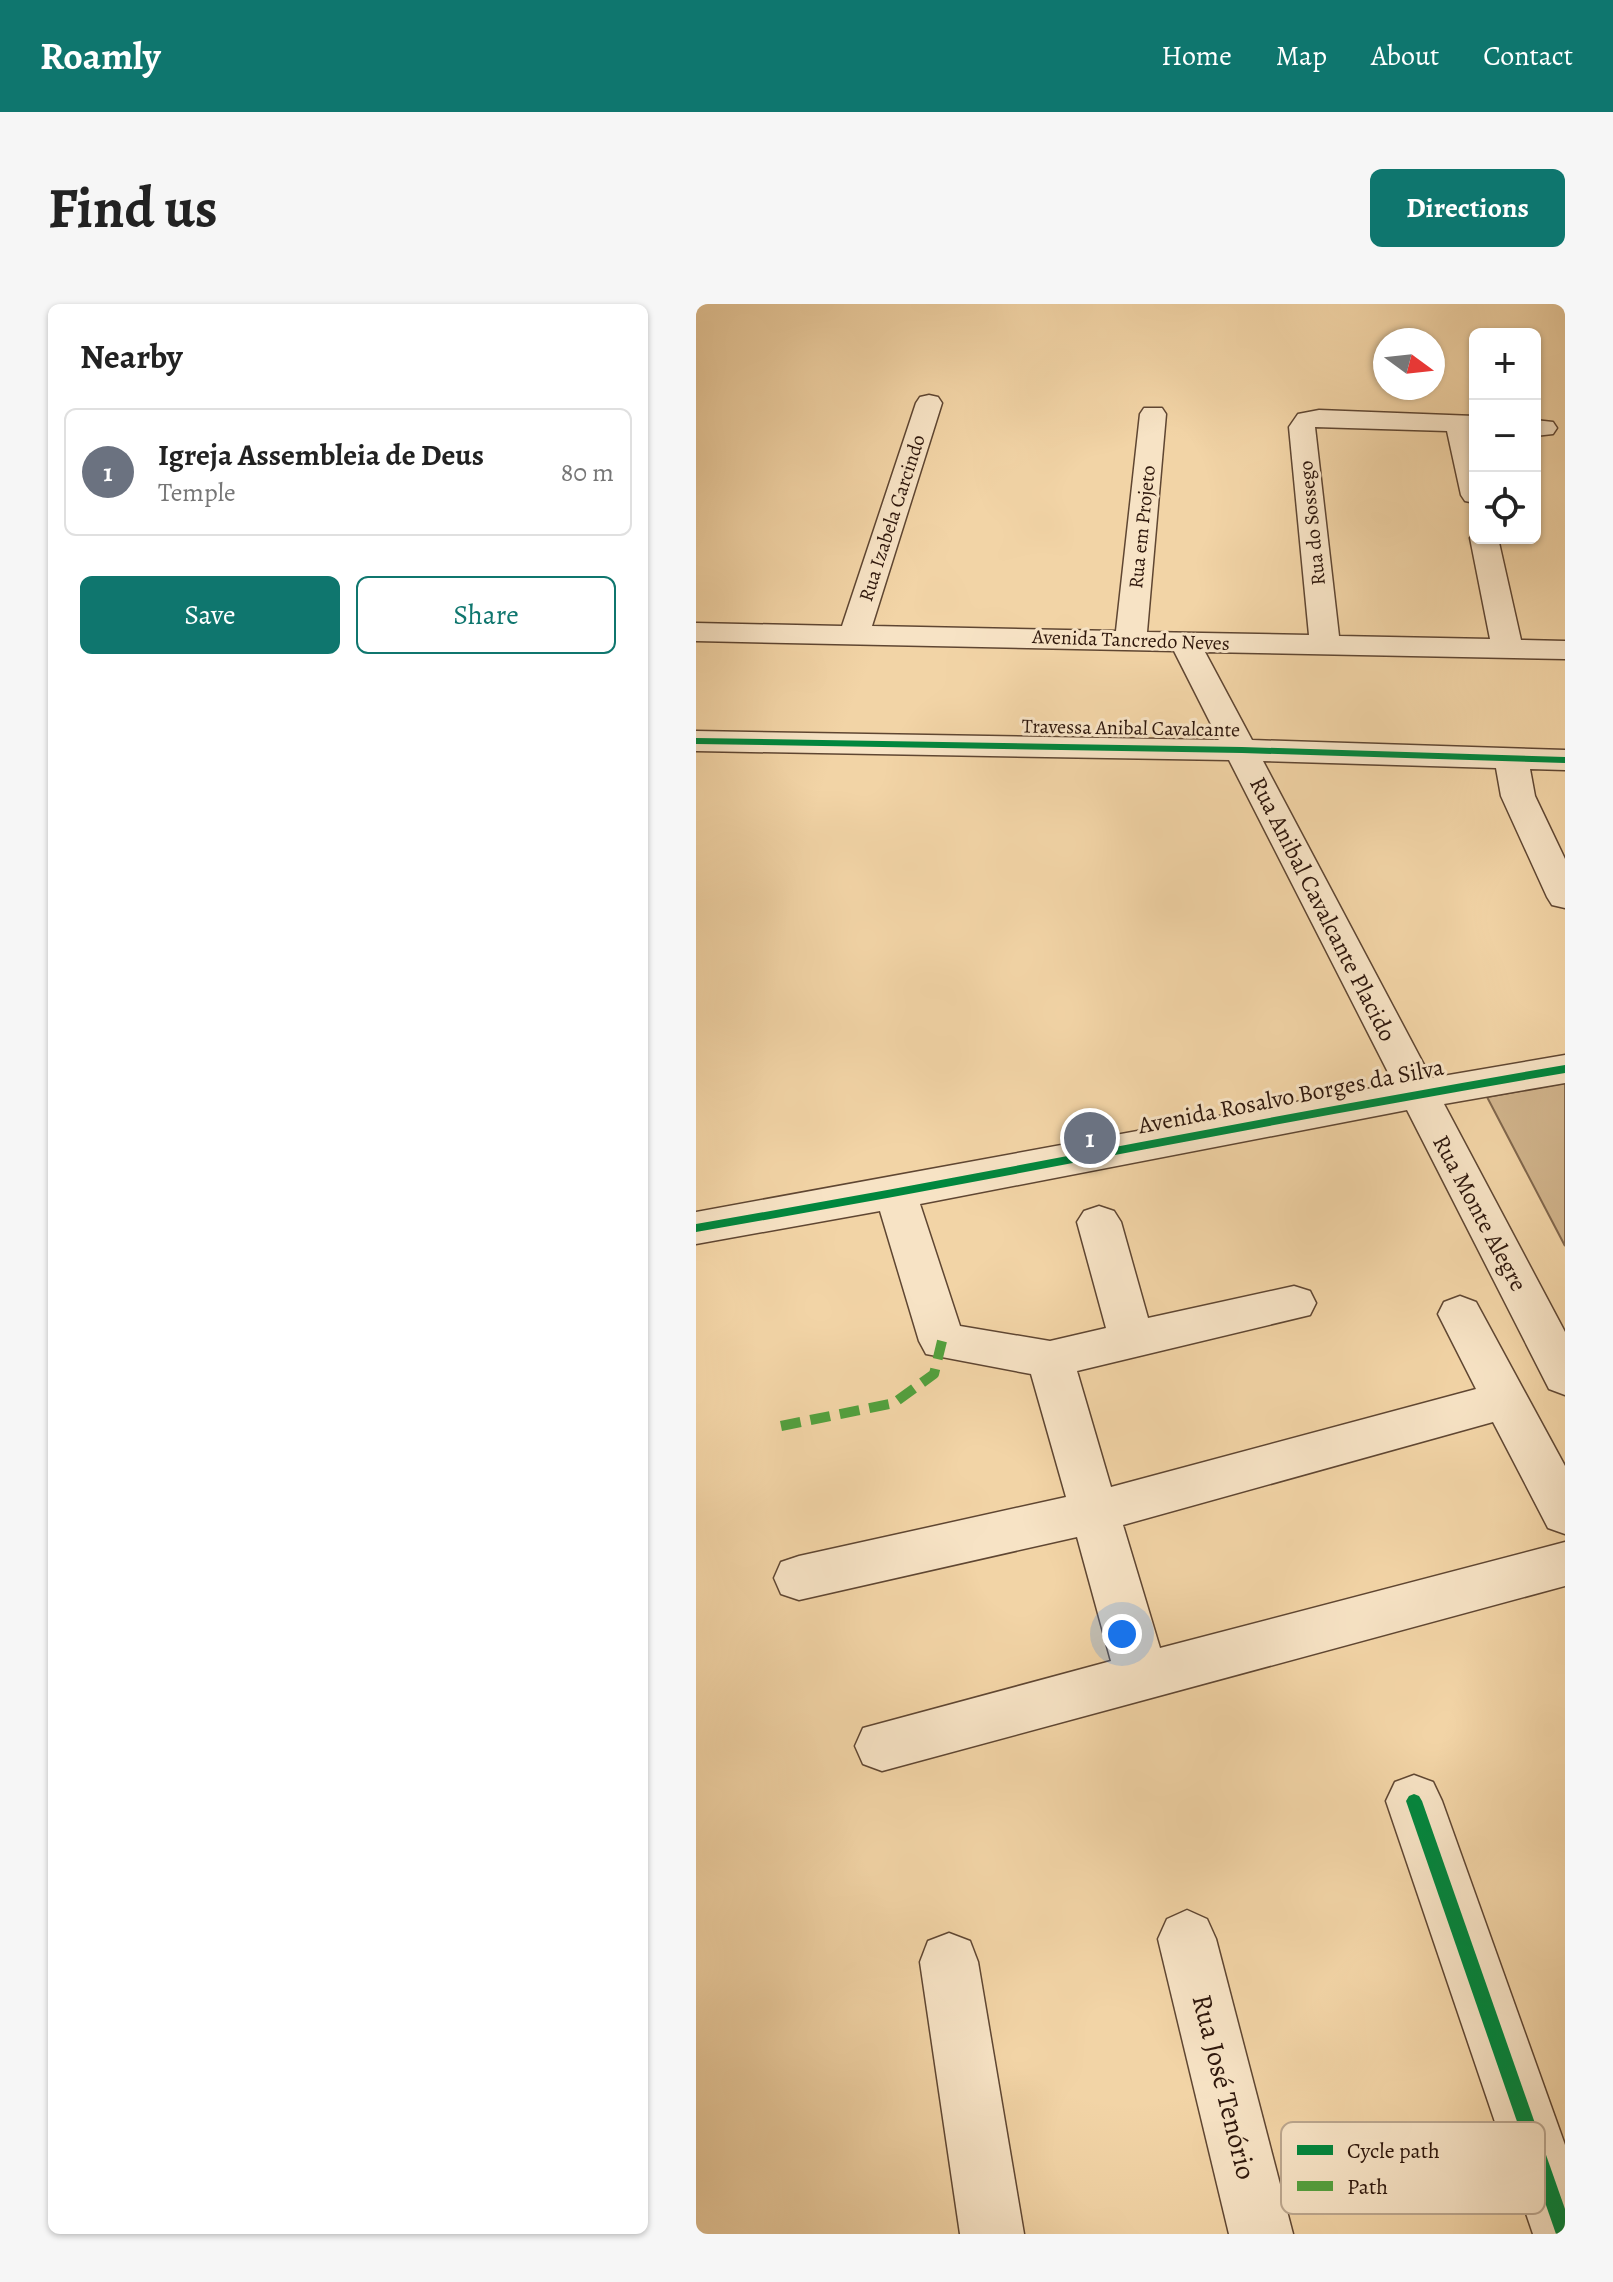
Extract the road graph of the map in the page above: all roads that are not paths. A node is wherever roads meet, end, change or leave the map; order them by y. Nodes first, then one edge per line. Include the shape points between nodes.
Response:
1 (929, 403) dead end
2 (1153, 414) dead end
3 (1467, 423) edge
4 (1472, 472) edge
5 (1485, 544) edge
6 (696, 632) edge
7 (855, 633) junction
8 (1131, 639) junction
9 (1184, 641) junction
10 (1325, 645) junction
11 (1508, 649) junction
12 (1565, 650) edge
13 (696, 741) edge
14 (1242, 750) junction
15 (1511, 759) junction
16 (1565, 760) edge
17 (1565, 896) edge
18 (1565, 1069) edge
19 (1417, 1093) junction
20 (901, 1212) junction
21 (1099, 1222) dead end
22 (696, 1228) edge
23 (1294, 1303) dead end
24 (1460, 1314) dead end
25 (1132, 1340) junction
26 (1050, 1359) junction
27 (1565, 1376) edge
28 (1506, 1400) junction
29 (1095, 1512) junction
30 (1565, 1513) edge
31 (1565, 1564) edge
32 (799, 1578) dead end
33 (1142, 1677) junction
34 (882, 1746) dead end
35 (1414, 1801) dead end
36 (1187, 1939) dead end
37 (949, 1962) dead end
38 (1526, 2122) edge
39 (1545, 2177) edge
40 (992, 2234) edge
41 (1261, 2234) edge
42 (1565, 2234) edge

1 - 7 street, Rua Izabela Carcindo
2 - 8 street, Rua em Projeto
3 - 4 street
3 - 10 street, Rua do Sossego via 1325,418 1307,420 1302,427
5 - 11 street
6 - 7 street, Avenida Tancredo Neves
7 - 8 street, Avenida Tancredo Neves
8 - 9 street, Avenida Tancredo Neves
9 - 10 street, Avenida Tancredo Neves
9 - 14 street, Rua Anibal Cavalcante Placido
10 - 11 street, Avenida Tancredo Neves
11 - 12 street, Avenida Tancredo Neves
13 - 14 street, Travessa Anibal Cavalcante
14 - 15 street, Travessa Anibal Cavalcante
14 - 19 street, Rua Anibal Cavalcante Placido
15 - 16 street, Travessa Anibal Cavalcante
15 - 17 street via 1518,796
18 - 19 street, Avenida Rosalvo Borges da Silva
19 - 20 street, Avenida Rosalvo Borges da Silva
19 - 27 street, Rua Monte Alegre
20 - 22 street, Avenida Rosalvo Borges da Silva
20 - 26 street via 942,1341
21 - 25 street
23 - 25 street
24 - 28 street
25 - 26 street
26 - 29 street
28 - 29 street
28 - 30 street
29 - 32 street
29 - 33 street
31 - 33 street
33 - 34 street
35 - 38 street
36 - 41 street, Rua José Tenório
37 - 40 street
39 - 42 street

